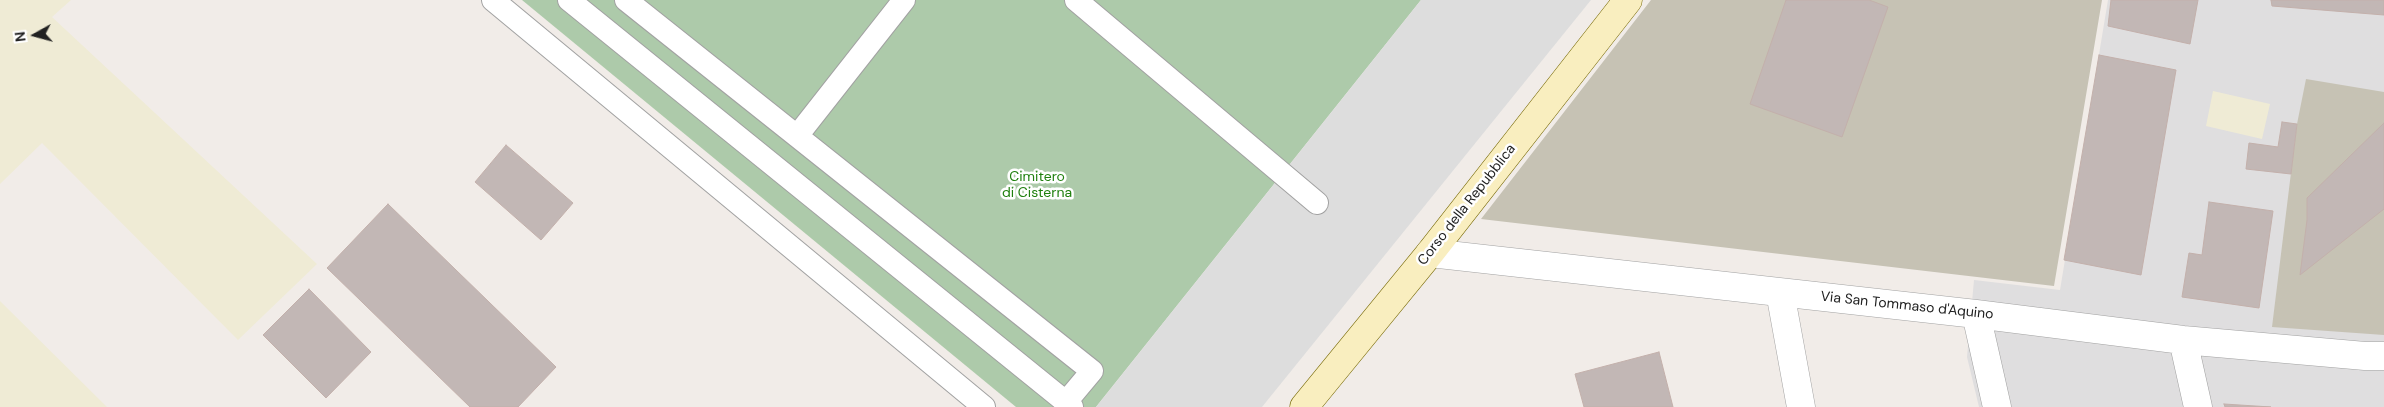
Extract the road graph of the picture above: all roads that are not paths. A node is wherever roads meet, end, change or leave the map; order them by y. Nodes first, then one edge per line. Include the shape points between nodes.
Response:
1 (493, 0) edge
2 (626, 0) edge
3 (904, 0) edge
4 (1076, 0) edge
5 (1628, 0) edge
6 (572, 1) edge
7 (797, 136) junction
8 (1317, 203) dead end
9 (1430, 253) junction
10 (1780, 292) junction
11 (1976, 314) junction
12 (2183, 340) junction
13 (2384, 356) edge
14 (1069, 404) edge
15 (984, 407) edge
16 (1304, 407) edge
17 (1800, 407) edge
18 (1997, 407) edge
19 (2198, 407) edge

1 - 15 lane
2 - 7 lane
3 - 7 lane
4 - 8 lane
5 - 9 street, Corso della Repubblica
6 - 14 lane
7 - 14 lane via 1092,371
9 - 10 street, Via San Tommaso d'Aquino
9 - 16 street, Corso della Repubblica
10 - 11 street, Via San Tommaso d'Aquino
10 - 17 street
11 - 12 street, Via San Tommaso d'Aquino
11 - 18 street
12 - 13 street, Via San Tommaso d'Aquino
12 - 19 street

